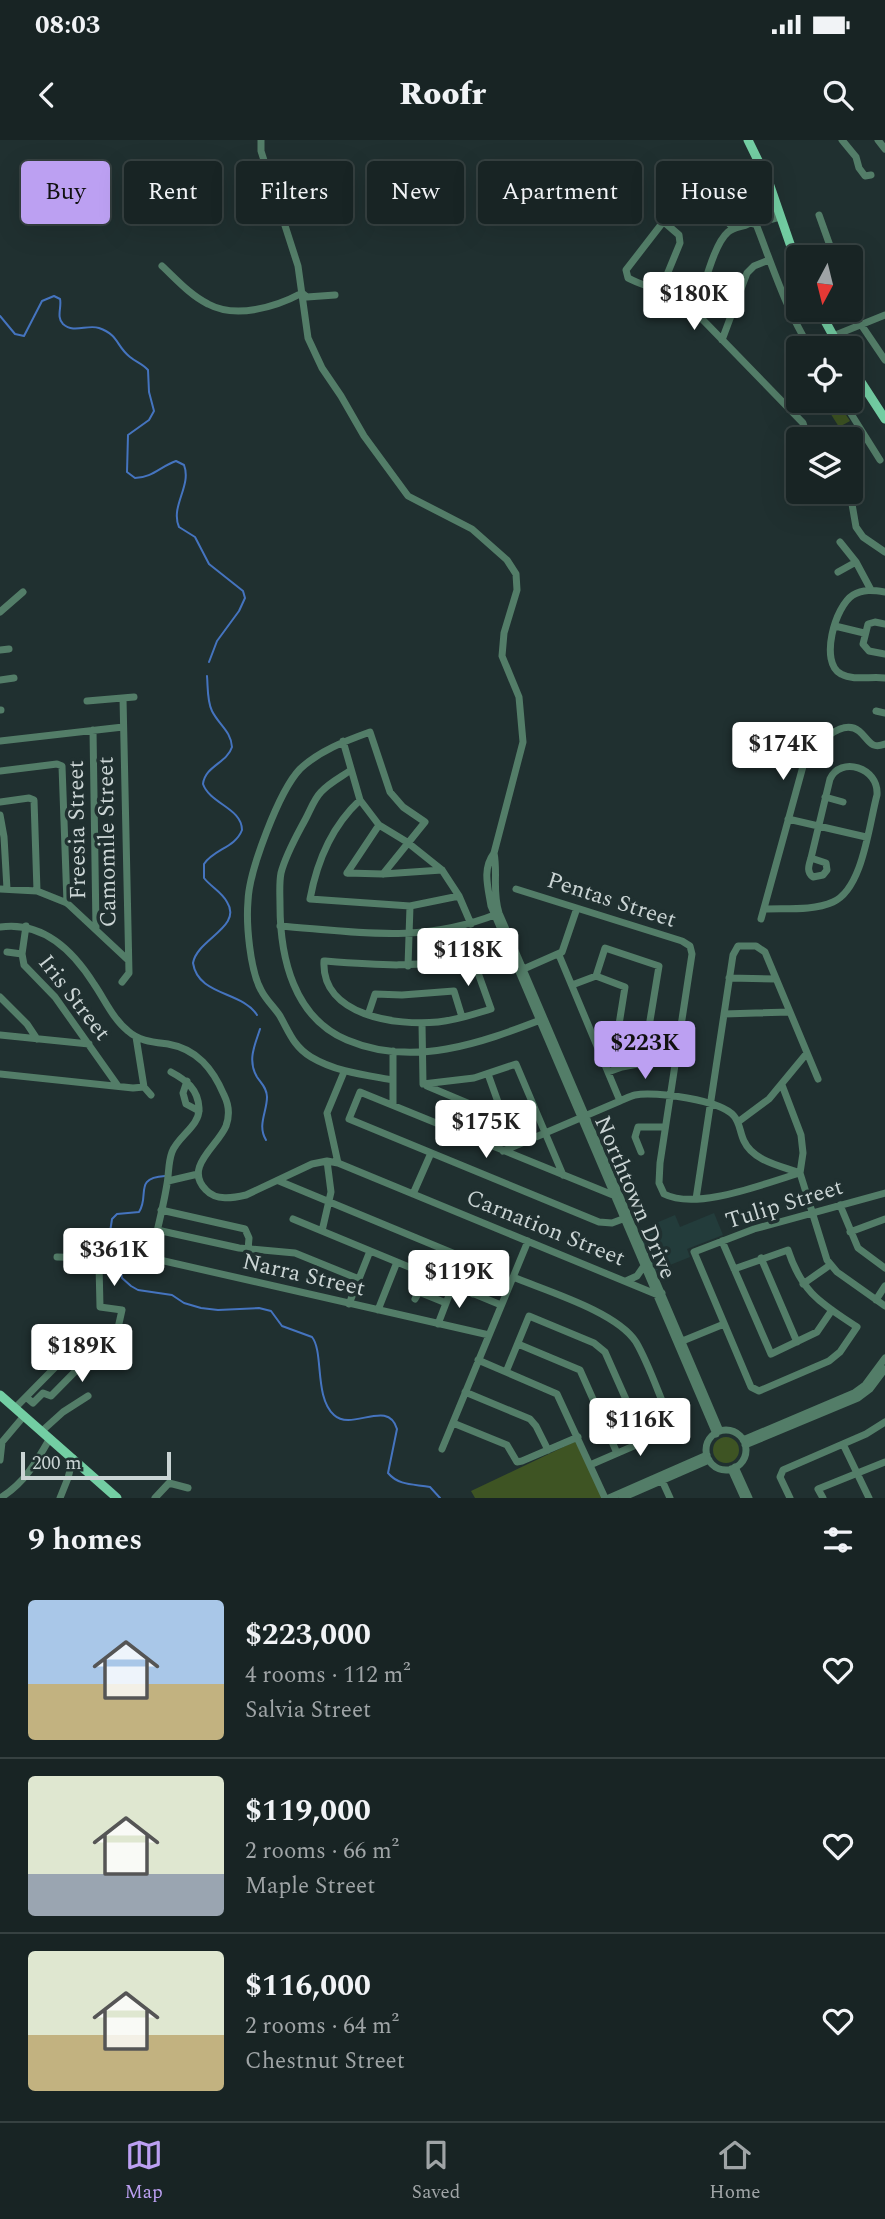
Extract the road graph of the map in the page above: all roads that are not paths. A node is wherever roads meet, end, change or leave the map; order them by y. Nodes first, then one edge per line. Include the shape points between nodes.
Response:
1 (261, 140) edge
2 (748, 140) edge
3 (842, 140) edge
4 (871, 175) dead end
5 (779, 214) junction
6 (819, 215) dead end
7 (772, 216) edge
8 (664, 222) joint
9 (730, 224) edge
10 (747, 224) edge
11 (755, 224) edge
12 (733, 228) junction
13 (790, 245) edge
14 (830, 245) edge
15 (769, 260) junction
16 (162, 266) dead end
17 (302, 293) junction
18 (335, 295) dead end
19 (885, 315) edge
20 (825, 322) edge
21 (860, 323) junction
22 (803, 336) edge
23 (832, 336) joint
24 (722, 340) junction
25 (885, 359) edge
26 (863, 385) edge
27 (851, 413) edge
28 (885, 419) edge
29 (805, 427) edge
30 (880, 460) dead end
31 (852, 504) edge
32 (840, 542) dead end
33 (885, 552) edge
34 (856, 562) junction
35 (838, 572) dead end
36 (871, 590) junction
37 (23, 592) dead end
38 (885, 592) edge
39 (0, 612) edge
40 (885, 624) edge
41 (835, 626) junction
42 (864, 633) junction
43 (885, 654) edge
44 (14, 678) dead end
45 (885, 678) edge
46 (0, 680) edge
47 (134, 697) dead end
48 (123, 698) junction
49 (88, 701) dead end
50 (876, 711) dead end
51 (885, 713) edge
52 (123, 727) junction
53 (93, 730) junction
54 (0, 741) edge
55 (343, 741) junction
56 (885, 744) edge
57 (351, 769) junction
58 (0, 771) edge
59 (825, 797) junction
60 (360, 800) junction
61 (0, 802) edge
62 (843, 802) dead end
63 (0, 815) edge
64 (788, 819) junction
65 (379, 825) junction
66 (818, 826) junction
67 (866, 837) junction
68 (407, 842) junction
69 (811, 858) dead end
70 (442, 870) junction
71 (383, 874) junction
72 (4, 889) edge
73 (516, 889) dead end
74 (37, 891) junction
75 (459, 897) junction
76 (66, 902) junction
77 (410, 906) junction
78 (577, 908) junction
79 (764, 909) junction
80 (497, 914) junction
81 (761, 919) dead end
82 (471, 924) junction
83 (26, 926) junction
84 (280, 926) junction
85 (0, 927) edge
86 (96, 929) junction
87 (408, 934) junction
88 (7, 952) dead end
89 (22, 954) junction
90 (559, 955) junction
91 (128, 960) junction
92 (408, 966) junction
93 (521, 971) junction
94 (596, 976) junction
95 (729, 978) junction
96 (776, 979) junction
97 (122, 982) dead end
98 (572, 985) junction
99 (0, 997) edge
100 (790, 1012) junction
101 (724, 1014) junction
102 (368, 1015) junction
103 (462, 1017) junction
104 (542, 1019) junction
105 (422, 1023) junction
106 (0, 1035) edge
107 (136, 1037) junction
108 (37, 1039) junction
109 (89, 1044) junction
110 (597, 1046) junction
111 (393, 1051) junction
112 (422, 1052) junction
113 (807, 1053) junction
114 (171, 1072) dead end
115 (344, 1072) junction
116 (608, 1073) junction
117 (0, 1074) edge
118 (488, 1074) junction
119 (818, 1079) dead end
120 (393, 1080) junction
121 (187, 1081) junction
122 (423, 1084) junction
123 (782, 1085) junction
124 (118, 1086) junction
125 (144, 1087) junction
126 (151, 1095) dead end
127 (669, 1096) junction
128 (620, 1101) junction
129 (710, 1103) junction
130 (393, 1105) junction
131 (199, 1111) junction
132 (583, 1117) junction
133 (738, 1122) junction
134 (664, 1128) junction
135 (545, 1133) junction
136 (503, 1151) junction
137 (641, 1152) dead end
138 (431, 1153) junction
139 (327, 1161) junction
140 (338, 1163) junction
141 (800, 1173) junction
142 (198, 1174) junction
143 (563, 1175) junction
144 (167, 1181) junction
145 (279, 1181) junction
146 (885, 1193) edge
147 (413, 1194) junction
148 (617, 1196) junction
149 (696, 1199) junction
150 (330, 1202) junction
151 (840, 1205) junction
152 (162, 1210) junction
153 (813, 1213) junction
154 (627, 1218) junction
155 (293, 1219) dead end
156 (884, 1222) edge
157 (157, 1230) junction
158 (321, 1231) junction
159 (850, 1232) junction
160 (528, 1241) junction
161 (722, 1241) junction
162 (248, 1250) junction
163 (370, 1251) junction
164 (57, 1257) dead end
165 (761, 1258) junction
166 (397, 1262) junction
167 (646, 1263) junction
168 (830, 1265) junction
169 (885, 1268) edge
170 (734, 1269) junction
171 (513, 1277) junction
172 (359, 1279) junction
173 (626, 1281) junction
174 (803, 1284) junction
175 (453, 1285) junction
176 (885, 1286) edge
177 (473, 1294) junction
178 (660, 1294) junction
179 (415, 1299) dead end
180 (876, 1300) junction
181 (446, 1303) junction
182 (349, 1304) junction
183 (501, 1305) junction
184 (885, 1306) edge
185 (379, 1310) junction
186 (832, 1310) junction
187 (438, 1324) junction
188 (724, 1324) junction
189 (489, 1335) junction
190 (81, 1341) dead end
191 (680, 1342) junction
192 (797, 1342) junction
193 (518, 1344) junction
194 (885, 1359) edge
195 (478, 1360) junction
196 (885, 1369) edge
197 (506, 1372) junction
198 (465, 1392) junction
199 (88, 1396) dead end
200 (26, 1398) junction
201 (2, 1401) edge
202 (15, 1408) junction
203 (826, 1409) junction
204 (24, 1416) junction
205 (885, 1422) edge
206 (453, 1423) junction
207 (605, 1424) junction
208 (41, 1431) junction
209 (718, 1432) junction
210 (578, 1437) junction
211 (50, 1438) junction
212 (744, 1443) junction
213 (844, 1444) junction
214 (442, 1449) dead end
215 (548, 1450) junction
216 (617, 1453) junction
217 (73, 1458) junction
218 (708, 1458) junction
219 (0, 1460) edge
220 (885, 1462) edge
221 (590, 1465) junction
222 (733, 1468) junction
223 (857, 1473) junction
224 (661, 1478) junction
225 (188, 1488) dead end
226 (0, 1498) edge
227 (60, 1498) edge
228 (117, 1498) edge
229 (155, 1498) edge
230 (607, 1498) edge
231 (622, 1498) edge
232 (670, 1498) edge
233 (744, 1498) edge
234 (749, 1498) edge
235 (789, 1498) edge
236 (823, 1498) edge
237 (869, 1498) edge

1 - 17 street
2 - 5 main road
3 - 4 street via 856,156 862,173
5 - 7 street
5 - 13 main road
6 - 14 street
8 - 8 street via 628,266 628,278 652,287 664,282 681,241
9 - 12 street
10 - 12 street
11 - 15 street
12 - 24 street via 722,240 698,307 699,316
15 - 22 street
15 - 24 street via 747,273
16 - 17 street via 207,304 230,311 282,303
17 - 18 street via 307,297
17 - 80 street, Northtown Drive via 316,359 400,487 411,499 472,529 516,574 517,590 502,656 519,696 523,742 488,861
19 - 21 street
20 - 23 main road
21 - 23 street
21 - 25 street
24 - 29 street
26 - 28 main road
27 - 30 street
31 - 33 street via 856,527
32 - 34 street
34 - 35 street
34 - 36 street
36 - 38 street
36 - 41 street via 848,599
37 - 39 street
40 - 42 street via 870,623
41 - 42 street
41 - 45 street via 830,660 837,672 852,678
42 - 43 street via 863,647
44 - 46 street
47 - 48 street
48 - 49 street
48 - 52 street, Camomile Street
50 - 51 street
52 - 53 street
52 - 91 street, Camomile Street
53 - 54 street
53 - 86 street, Freesia Street
55 - 57 street
55 - 68 street via 370,732 390,792 425,822
55 - 115 street via 298,771 275,809 247,900 252,961 260,990 291,1040 311,1057
56 - 64 street via 876,747 858,729 848,727 831,734 805,759
57 - 60 street
57 - 84 street via 320,792 289,851 281,876
58 - 76 street via 64,763
59 - 62 street
59 - 66 street
59 - 67 street via 836,770 859,768 871,774 877,789
60 - 65 street
60 - 77 street via 342,817 315,869 310,899
61 - 74 street via 36,797
63 - 72 street
64 - 66 street
64 - 79 street
65 - 68 street
65 - 71 street via 347,873
66 - 67 street
66 - 69 street
67 - 79 street via 855,880 846,894 824,905
68 - 70 street
68 - 71 street
70 - 71 street
70 - 75 street
72 - 74 street
73 - 78 street, Pentas Street
74 - 76 street
75 - 77 street
75 - 82 street
76 - 86 street
77 - 87 street
78 - 90 street
78 - 127 street, Pentas Street via 682,941 692,949
79 - 81 street
80 - 82 street
80 - 93 street, Northtown Drive
82 - 87 street
83 - 85 street
83 - 89 street, Iris Street
83 - 107 street via 51,937 74,959 113,1015
84 - 87 street
84 - 111 street via 294,985 315,1020 350,1041
86 - 91 street
87 - 92 street
88 - 89 street
89 - 109 street, Iris Street via 24,965 55,997
90 - 93 street
90 - 98 street
91 - 97 street, Camomile Street via 128,976
92 - 102 street via 324,961 330,990
92 - 103 street via 472,956 491,1009
93 - 104 street, Northtown Drive
94 - 98 street
94 - 110 street via 625,987 617,1037
94 - 116 street via 605,948 659,967 643,1063
95 - 96 street
95 - 96 street via 734,950 743,944 762,948
95 - 101 street
96 - 100 street
98 - 110 street
99 - 108 street
100 - 101 street
100 - 113 street
101 - 129 street
102 - 103 street via 375,994 454,992
102 - 105 street
103 - 105 street
104 - 112 street via 476,1043
104 - 132 street, Northtown Drive
105 - 112 street
106 - 108 street
107 - 125 street
107 - 142 street via 181,1047 198,1056 224,1095 226,1125 201,1161
108 - 109 street
109 - 124 street, Iris Street
110 - 116 street
111 - 112 street
111 - 120 street
112 - 122 street
113 - 119 street
113 - 123 street
114 - 121 street
115 - 120 street
115 - 140 street via 327,1113
116 - 128 street
117 - 124 street
118 - 122 street
118 - 122 street via 503,1116
118 - 135 street via 516,1064
120 - 130 street
121 - 131 street via 197,1096
121 - 131 street via 186,1104
123 - 133 street
123 - 141 street via 800,1135
124 - 125 street
125 - 126 street
127 - 128 street via 642,1095
127 - 129 street
127 - 134 street, Pentas Street
128 - 132 street
129 - 133 street via 734,1115
129 - 149 street
130 - 136 street
130 - 138 street via 360,1091 349,1119
131 - 144 street via 173,1149
132 - 135 street
132 - 148 street, Northtown Drive
133 - 141 street via 750,1150
134 - 137 street via 638,1127 635,1137
134 - 149 street, Pentas Street via 660,1189 670,1197
135 - 136 street
135 - 143 street
136 - 143 street
138 - 147 street
138 - 154 street via 599,1222
139 - 140 street, Carnation Street
139 - 145 street
139 - 150 street
140 - 147 street, Carnation Street
141 - 149 street
141 - 153 street
142 - 144 street
142 - 145 street via 206,1191 223,1197 246,1195
143 - 148 street
144 - 152 street
145 - 150 street
146 - 151 street, Tulip Street
147 - 160 street, Carnation Street
148 - 154 street, Northtown Drive
150 - 158 street
150 - 177 street via 484,1266
151 - 153 street, Tulip Street
151 - 159 street
152 - 157 street
152 - 162 street via 245,1229
153 - 161 street, Tulip Street
153 - 168 street
154 - 167 street, Northtown Drive
155 - 158 street
156 - 159 street
157 - 162 street
157 - 182 street, Narra Street via 151,1258
158 - 163 street
159 - 169 street via 858,1248
160 - 171 street
160 - 173 street, Carnation Street
161 - 170 street
161 - 188 street, Tulip Street via 694,1252
162 - 172 street via 295,1253
163 - 166 street
163 - 172 street
164 - 200 street via 92,1258 99,1264 100,1307 122,1310 118,1328 51,1395 43,1393 33,1403
165 - 170 street
165 - 174 street via 788,1250
165 - 192 street
166 - 175 street
166 - 185 street
167 - 173 street via 637,1276
167 - 178 street, Northtown Drive
168 - 174 street
168 - 180 street
170 - 192 street via 771,1353
171 - 183 street
171 - 216 street via 606,1316 635,1342 671,1425 666,1432
172 - 182 street
173 - 178 street, Carnation Street
174 - 186 street
175 - 177 street
175 - 181 street
176 - 180 street
177 - 183 street
178 - 191 street, Northtown Drive
179 - 181 street via 419,1292
180 - 184 street
181 - 187 street
182 - 185 street, Narra Street
183 - 189 street
185 - 187 street, Narra Street
186 - 188 street via 858,1327 840,1352 763,1390 751,1387
186 - 192 street via 817,1332
187 - 189 street, Narra Street
188 - 191 street
189 - 195 street
190 - 200 street
191 - 209 street, Northtown Drive
193 - 197 street
193 - 207 street via 580,1370
193 - 207 street via 529,1316 605,1352 632,1413
194 - 203 street via 865,1385
195 - 197 street
195 - 198 street
196 - 203 street via 858,1398
197 - 210 street via 557,1394
198 - 206 street
198 - 215 street via 530,1419
199 - 208 street
200 - 202 street
201 - 202 main road
202 - 204 main road
203 - 212 street
204 - 208 main road
204 - 219 street via 2,1442
205 - 213 street
206 - 214 street
206 - 215 street via 506,1445 517,1462
207 - 216 street
208 - 211 main road
209 - 212 street via 733,1432
209 - 218 street via 708,1443
210 - 215 street
210 - 221 street
211 - 217 main road
211 - 226 street via 29,1472
212 - 222 street via 743,1460
213 - 223 street
213 - 235 street via 780,1474
216 - 221 street
217 - 227 street
217 - 228 main road
218 - 222 street via 719,1468
218 - 224 street
220 - 223 street
221 - 230 street
222 - 233 street
222 - 234 street
223 - 236 street via 818,1489
223 - 237 street
224 - 230 street
224 - 231 street
224 - 232 street
225 - 229 street via 167,1483

